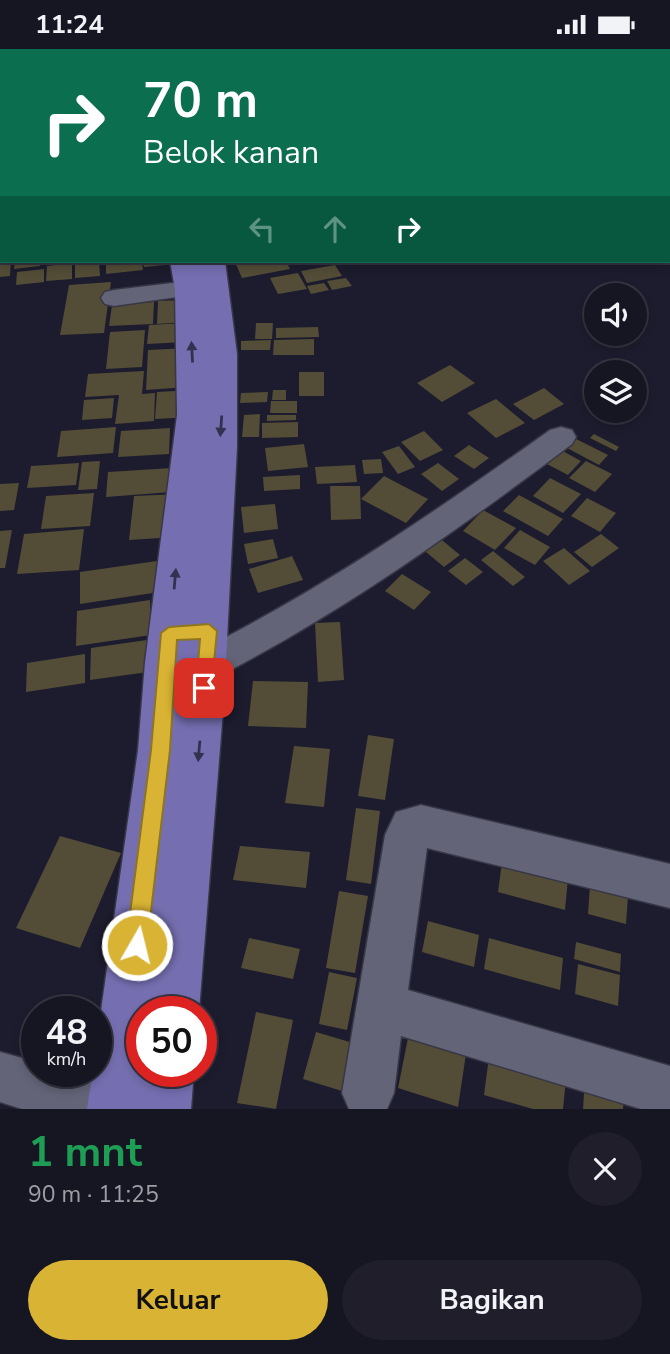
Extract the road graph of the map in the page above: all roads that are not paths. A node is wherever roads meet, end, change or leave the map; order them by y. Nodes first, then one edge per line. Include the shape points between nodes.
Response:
1 (195, 270) edge
2 (114, 298) dead end
3 (561, 437) dead end
4 (195, 643) junction
5 (670, 886) edge
6 (173, 996) edge
7 (382, 1006) junction
8 (0, 1077) edge
9 (164, 1087) edge
10 (670, 1092) edge
11 (368, 1093) dead end
12 (109, 1109) edge
13 (116, 1109) edge
14 (162, 1109) edge

1 - 2 street
1 - 4 main road
3 - 4 street via 351,586 276,631
4 -> 6 main road
4 - 13 main road via 158,775
5 - 7 street via 411,827
7 - 10 street
7 - 11 street
8 - 12 street
9 - 14 main road

